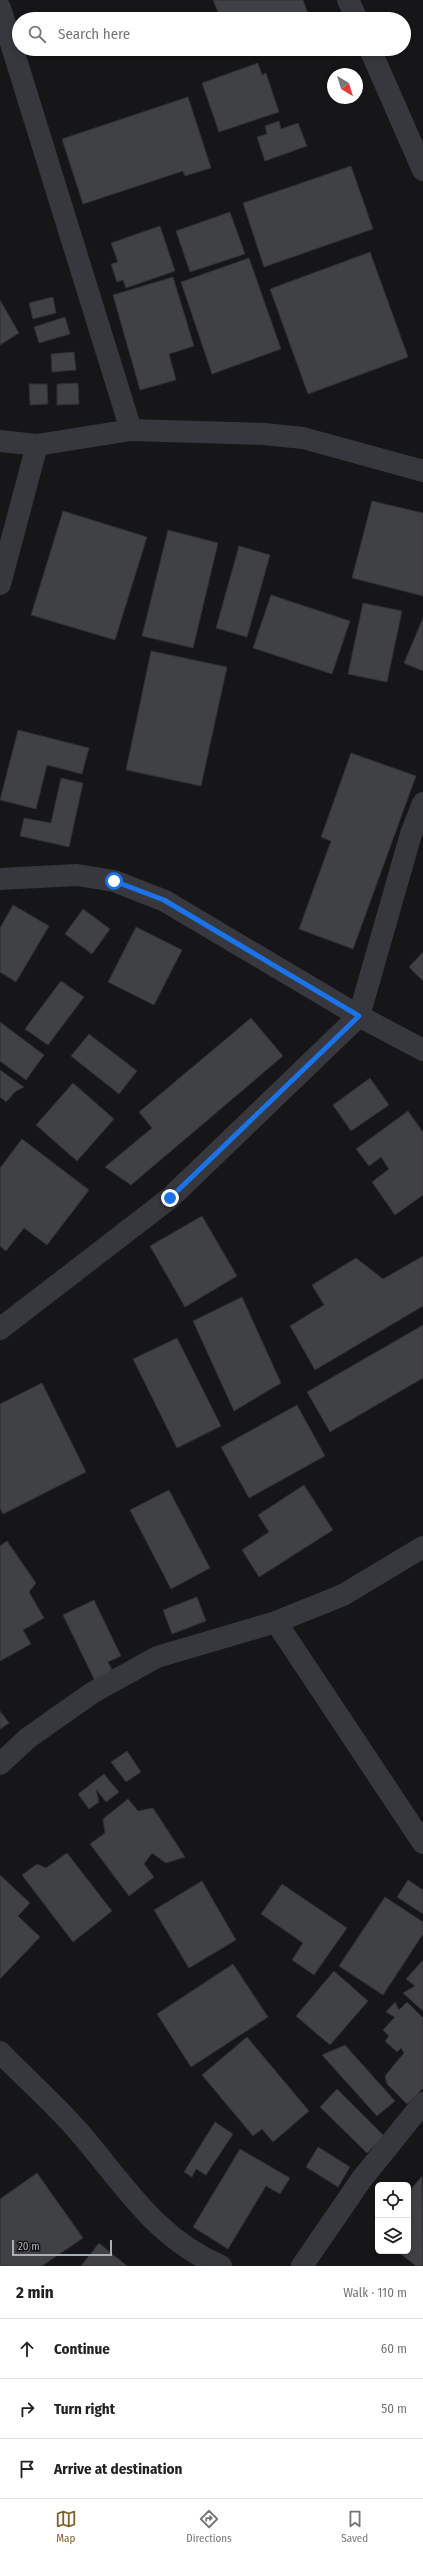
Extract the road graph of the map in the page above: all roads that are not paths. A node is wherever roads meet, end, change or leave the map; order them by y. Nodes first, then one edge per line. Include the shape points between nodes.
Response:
1 (348, 0) edge
2 (0, 8) edge
3 (354, 12) edge
4 (12, 47) edge
5 (15, 56) edge
6 (373, 56) edge
7 (423, 170) edge
8 (131, 430) junction
9 (0, 440) edge
10 (37, 445) junction
11 (423, 470) edge
12 (0, 584) edge
13 (423, 803) edge
14 (0, 879) edge
15 (359, 1016) junction
16 (423, 1050) edge
17 (0, 1329) edge
18 (423, 1547) edge
19 (276, 1622) junction
20 (0, 1764) edge
21 (423, 1843) edge
22 (0, 2052) edge
23 (423, 2103) edge
24 (221, 2266) edge
25 (302, 2266) edge

1 - 3 street
2 - 4 street
5 - 8 street
6 - 7 street
8 - 10 street
8 - 11 street via 264,434 304,438
9 - 10 street
10 - 12 street
13 - 15 street via 411,834
14 - 15 street via 77,874 114,881 164,900
15 - 16 street
15 - 17 street via 170,1198
18 - 19 street via 343,1596
19 - 20 street via 157,1657 92,1693 28,1738
19 - 21 street
22 - 24 street via 78,2131 153,2222 177,2243
23 - 25 street via 361,2180

